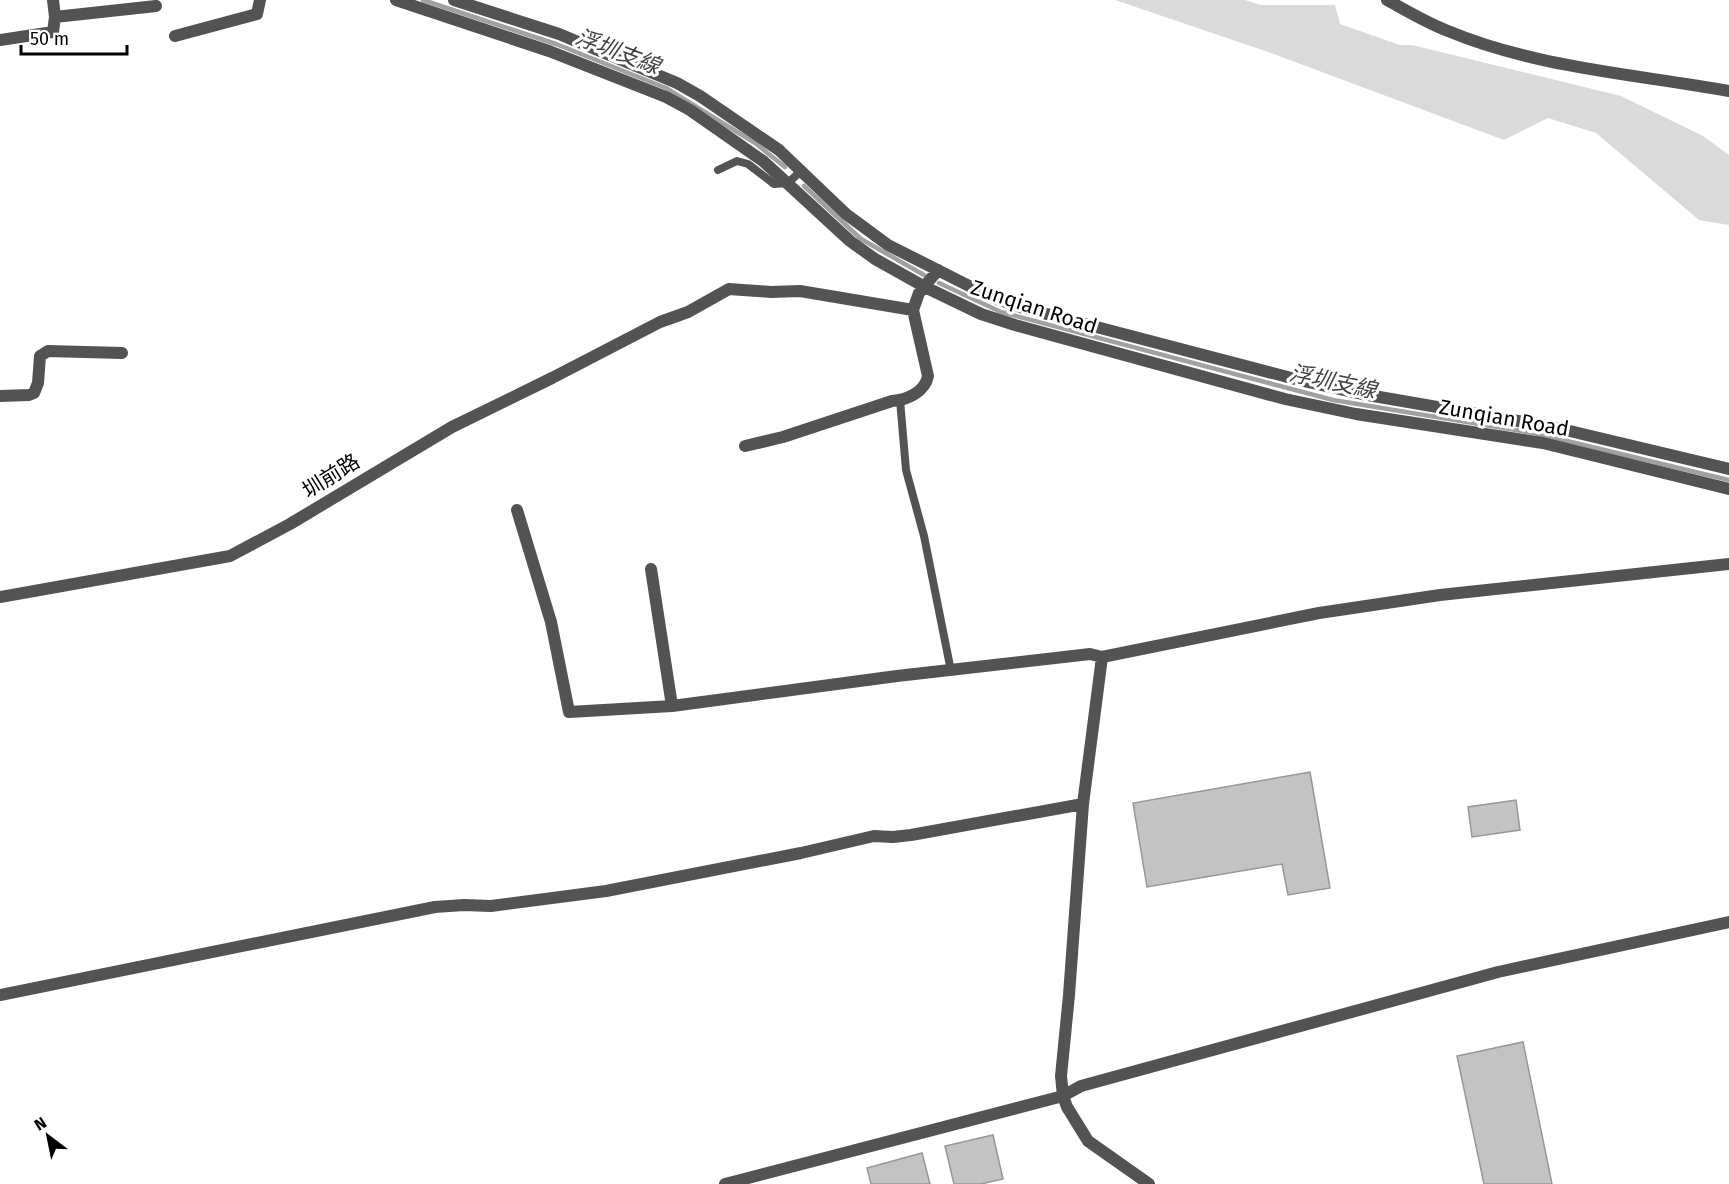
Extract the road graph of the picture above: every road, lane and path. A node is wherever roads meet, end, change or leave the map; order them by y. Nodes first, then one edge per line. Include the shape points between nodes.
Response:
1 (53, 0) edge
2 (260, 0) edge
3 (396, 0) edge
4 (454, 0) edge
5 (1387, 0) edge
6 (156, 6) dead end
7 (55, 17) junction
8 (175, 36) dead end
9 (0, 40) edge
10 (1729, 92) edge
11 (718, 170) dead end
12 (802, 170) junction
13 (788, 183) junction
14 (938, 270) junction
15 (925, 286) junction
16 (913, 310) junction
17 (122, 353) dead end
18 (0, 396) edge
19 (900, 400) junction
20 (745, 446) dead end
21 (1729, 469) edge
22 (1729, 489) edge
23 (517, 510) dead end
24 (1729, 564) edge
25 (651, 569) dead end
26 (0, 597) edge
27 (1102, 657) junction
28 (951, 671) junction
29 (672, 706) junction
30 (1083, 804) junction
31 (1729, 922) edge
32 (0, 995) edge
33 (1063, 1096) junction
34 (725, 1184) edge
35 (1149, 1184) edge

1 - 7 street
2 - 8 street via 257,14
3 - 13 street, Zunqian Road via 549,51 666,97 763,161
4 - 12 street, Zunqian Road via 559,34 677,83 758,135
5 - 10 street via 1448,31 1515,54
6 - 7 street
7 - 9 street via 52,32
11 - 13 lane via 737,161 748,164 774,184
12 - 13 lane
12 - 14 street, Zunqian Road via 866,230
13 - 15 street, Zunqian Road via 850,241
14 - 15 street
14 - 21 street, Zunqian Road via 991,297 1024,308 1299,380 1553,427
15 - 16 street
15 - 22 street, Zunqian Road via 981,314 1015,325 1285,399 1543,443
16 - 19 street via 928,376 920,391
16 - 26 street, 圳前路 via 800,291 729,289 452,427 230,556
17 - 18 street via 48,351 39,356 34,393
19 - 20 street
19 - 28 lane via 906,470 916,500
23 - 29 street via 551,622 569,712
24 - 27 street via 1440,594 1319,613
25 - 29 street
27 - 28 street via 1090,654
27 - 30 street
28 - 29 street
30 - 32 street via 911,835 874,836 606,891 491,906 435,907
30 - 33 street via 1061,1076
31 - 33 street via 1498,972 1081,1086
33 - 34 street
33 - 35 street via 1088,1141

